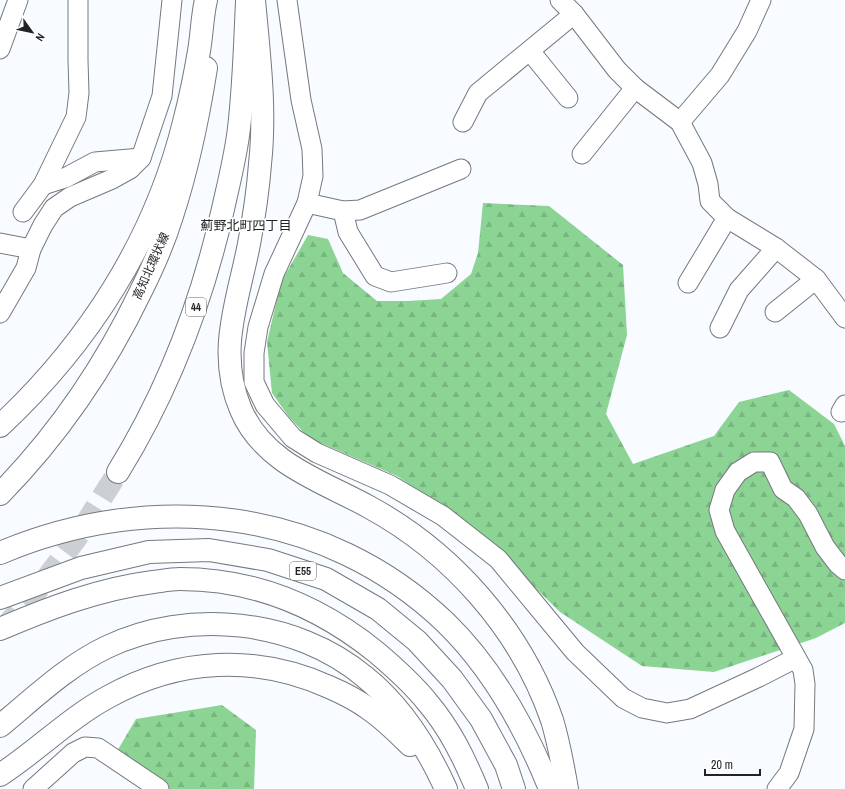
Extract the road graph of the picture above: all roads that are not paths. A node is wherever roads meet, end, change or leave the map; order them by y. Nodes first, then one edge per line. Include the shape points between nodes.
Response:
1 (18, 0) edge
2 (78, 0) edge
3 (172, 0) edge
4 (206, 0) edge
5 (212, 0) edge
6 (247, 0) edge
7 (254, 0) edge
8 (287, 0) edge
9 (560, 0) edge
10 (761, 0) edge
11 (574, 14) junction
12 (0, 49) edge
13 (530, 51) junction
14 (635, 88) junction
15 (568, 98) dead end
16 (463, 122) dead end
17 (680, 122) junction
18 (582, 154) dead end
19 (141, 158) junction
20 (461, 169) dead end
21 (43, 185) junction
22 (307, 203) junction
23 (343, 210) junction
24 (23, 212) dead end
25 (163, 214) junction
26 (727, 218) junction
27 (0, 243) edge
28 (776, 248) junction
29 (31, 249) junction
30 (447, 273) dead end
31 (816, 279) junction
32 (688, 283) dead end
33 (774, 312) dead end
34 (0, 314) edge
35 (845, 318) edge
36 (720, 328) dead end
37 (0, 426) edge
38 (118, 472) tunnel mouth
39 (0, 494) edge
40 (0, 553) edge
41 (845, 570) edge
42 (0, 598) edge
43 (0, 629) edge
44 (796, 658) junction
45 (0, 726) edge
46 (0, 775) edge
47 (33, 789) edge
48 (159, 789) edge
49 (444, 789) edge
50 (478, 789) edge
51 (514, 789) edge
52 (550, 789) edge
53 (567, 789) edge
54 (777, 789) edge

1 - 12 street
2 - 21 street via 79,93 76,117
3 - 19 street via 162,96
4 - 25 main road via 186,117 172,164
5 - 25 main road, 高知北環状線 via 207,62 192,144
6 - 38 main road, 44 via 244,82 239,130 218,234 190,325 156,404
7 - 53 main road via 263,126 249,245 230,337 233,387 241,411 268,449 285,463 370,507 403,528 461,576 484,602 506,630 540,690 562,756
8 - 22 street via 301,100 312,148 312,176
9 - 11 street
10 - 17 street via 747,31 720,76
11 - 13 street
11 - 14 street via 617,70
13 - 15 street
13 - 16 street via 478,93
14 - 17 street
14 - 18 street
17 - 26 street via 702,163 710,201
19 - 21 street via 95,162 65,178
19 - 29 street via 130,169 54,208
20 - 23 street via 360,210
21 - 24 street
22 - 23 street
22 - 44 street via 274,274 258,327 254,353 254,382 265,405 293,438 317,453 390,485 443,516 498,559 575,652 623,698 642,708 666,713 690,709
23 - 30 street via 348,232 375,276 391,282
25 - 37 main road via 90,326 46,381
25 - 39 main road, 高知北環状線 via 151,269 108,355 54,433
26 - 28 street
26 - 32 street
27 - 29 street
28 - 31 street
28 - 36 street via 739,290
29 - 34 street via 26,268
31 - 33 street
31 - 35 street
40 - 52 main road via 90,525 128,518 166,516 204,516 246,522 285,531 323,544 389,578 419,600 465,644 510,705
41 - 44 street via 825,547 808,514 796,498 783,489 770,462 754,462 738,472 725,490 719,510 725,531
42 - 51 main road, E55 via 81,568 149,552 210,550 268,560 326,579 378,609 417,641 452,679 481,719 506,765
43 - 50 main road via 94,594 138,584 179,579 256,588 325,616 356,636 408,679 449,731
44 - 54 street via 805,684 804,729 788,773
45 - 49 main road via 57,680 107,647 135,636 189,625 218,624 246,627 295,638 319,648 365,677 387,698 423,744
46 - 49 main road via 77,716 107,697 138,682 168,672 227,664 259,666 288,672 342,693 392,726 415,750
47 - 48 street via 73,753 85,747 98,748

